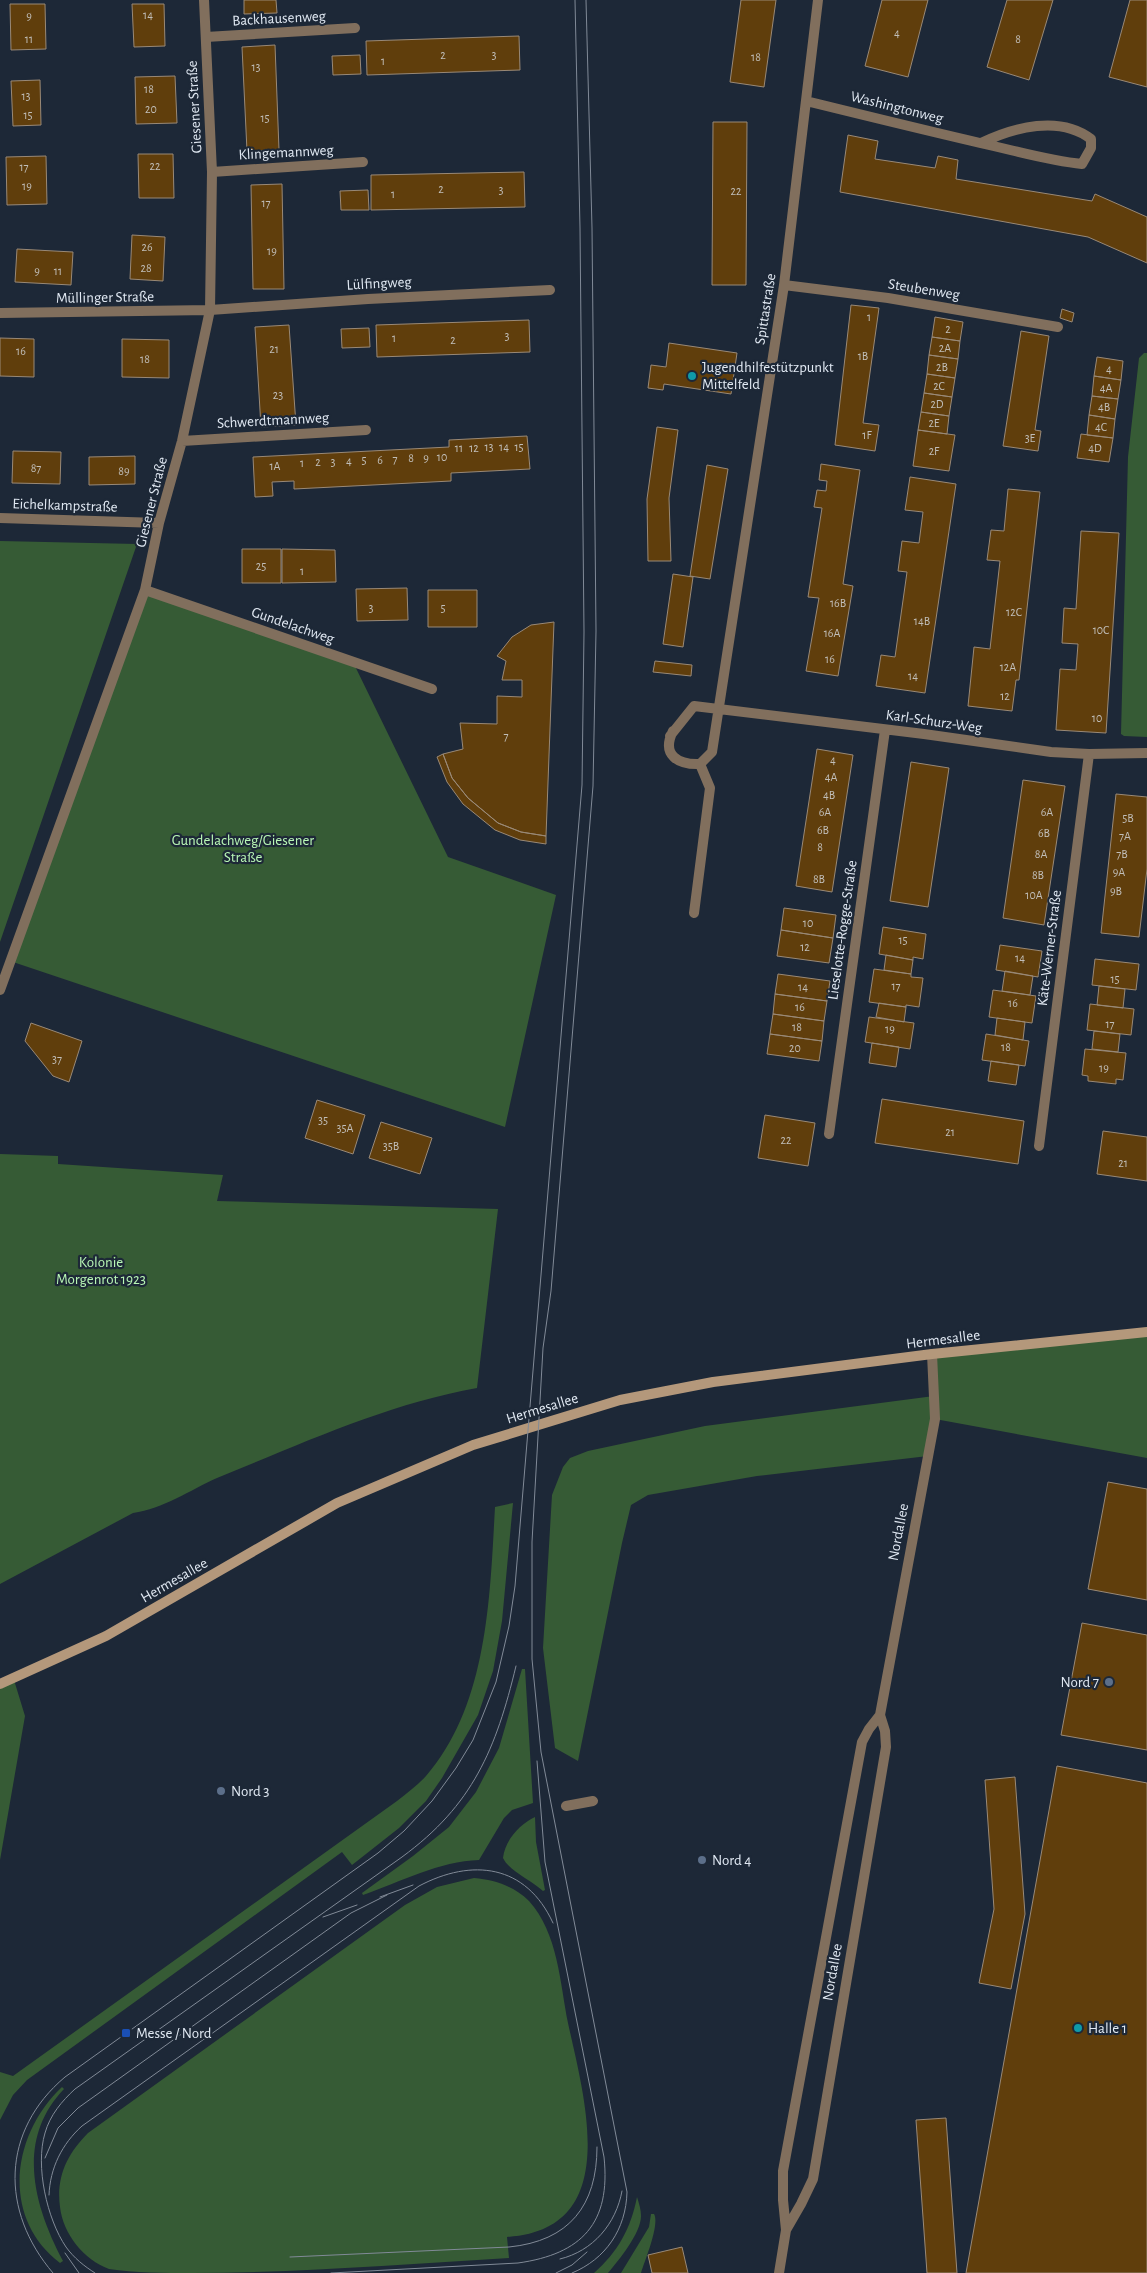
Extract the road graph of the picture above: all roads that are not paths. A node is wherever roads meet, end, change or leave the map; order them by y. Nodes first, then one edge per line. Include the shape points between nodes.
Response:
1 (204, 0) edge
2 (818, 0) edge
3 (355, 28) dead end
4 (206, 37) junction
5 (806, 101) junction
6 (981, 143) junction
7 (363, 162) dead end
8 (212, 172) junction
9 (784, 284) junction
10 (550, 290) dead end
11 (210, 310) junction
12 (0, 313) edge
13 (1058, 327) dead end
14 (366, 430) dead end
15 (182, 440) junction
16 (0, 518) edge
17 (160, 523) junction
18 (145, 590) junction
19 (432, 689) dead end
20 (718, 709) junction
21 (886, 730) junction
22 (673, 731) junction
23 (667, 742) dead end
24 (1147, 753) edge
25 (1090, 754) junction
26 (700, 764) junction
27 (694, 913) dead end
28 (0, 990) edge
29 (829, 1134) dead end
30 (1039, 1146) dead end
31 (1147, 1332) edge
32 (932, 1354) junction
33 (0, 1684) edge
34 (880, 1714) junction
35 (593, 1801) dead end
36 (566, 1806) dead end
37 (786, 2230) junction
38 (779, 2273) edge

1 - 4 street, Giesener Straße
2 - 5 street, Spittastraße
3 - 4 street, Backhausenweg
4 - 8 street, Giesener Straße
5 - 6 street, Washingtonweg
5 - 9 street, Spittastraße
6 - 6 street, Washingtonweg via 1082,164 1092,139 1070,127 1030,127 1004,132
7 - 8 street, Klingemannweg
8 - 11 street, Giesener Straße
9 - 13 street, Steubenweg
9 - 20 street, Spittastraße
10 - 11 street, Lülfingweg via 368,298
11 - 12 street, Müllinger Straße
11 - 15 street, Giesener Straße
14 - 15 street, Schwerdtmannweg
15 - 17 street, Giesener Straße
16 - 17 street, Eichelkampstraße
17 - 18 street, Giesener Straße
18 - 19 street, Gundelachweg
18 - 28 street, Giesener Straße
20 - 21 street, Karl-Schurz-Weg
20 - 22 street via 694,706
20 - 26 street, Spittastraße via 712,752
21 - 25 street, Karl-Schurz-Weg via 1034,750
21 - 29 street, Lieselotte-Rogge-Straße
22 - 23 street
22 - 26 street via 668,749 675,758 686,765
24 - 25 street, Karl-Schurz-Weg
25 - 30 street, Käte-Werner-Straße
26 - 27 street via 710,788
31 - 32 main road, Hermesallee
32 - 33 main road, Hermesallee via 713,1382 620,1400 472,1445 337,1503 106,1636
32 - 34 street, Nordallee via 935,1419
34 - 37 street, Nordallee via 862,1742 783,2171
34 - 37 street, Nordallee via 886,1747 813,2179
35 - 36 street
37 - 38 street, Nordallee

